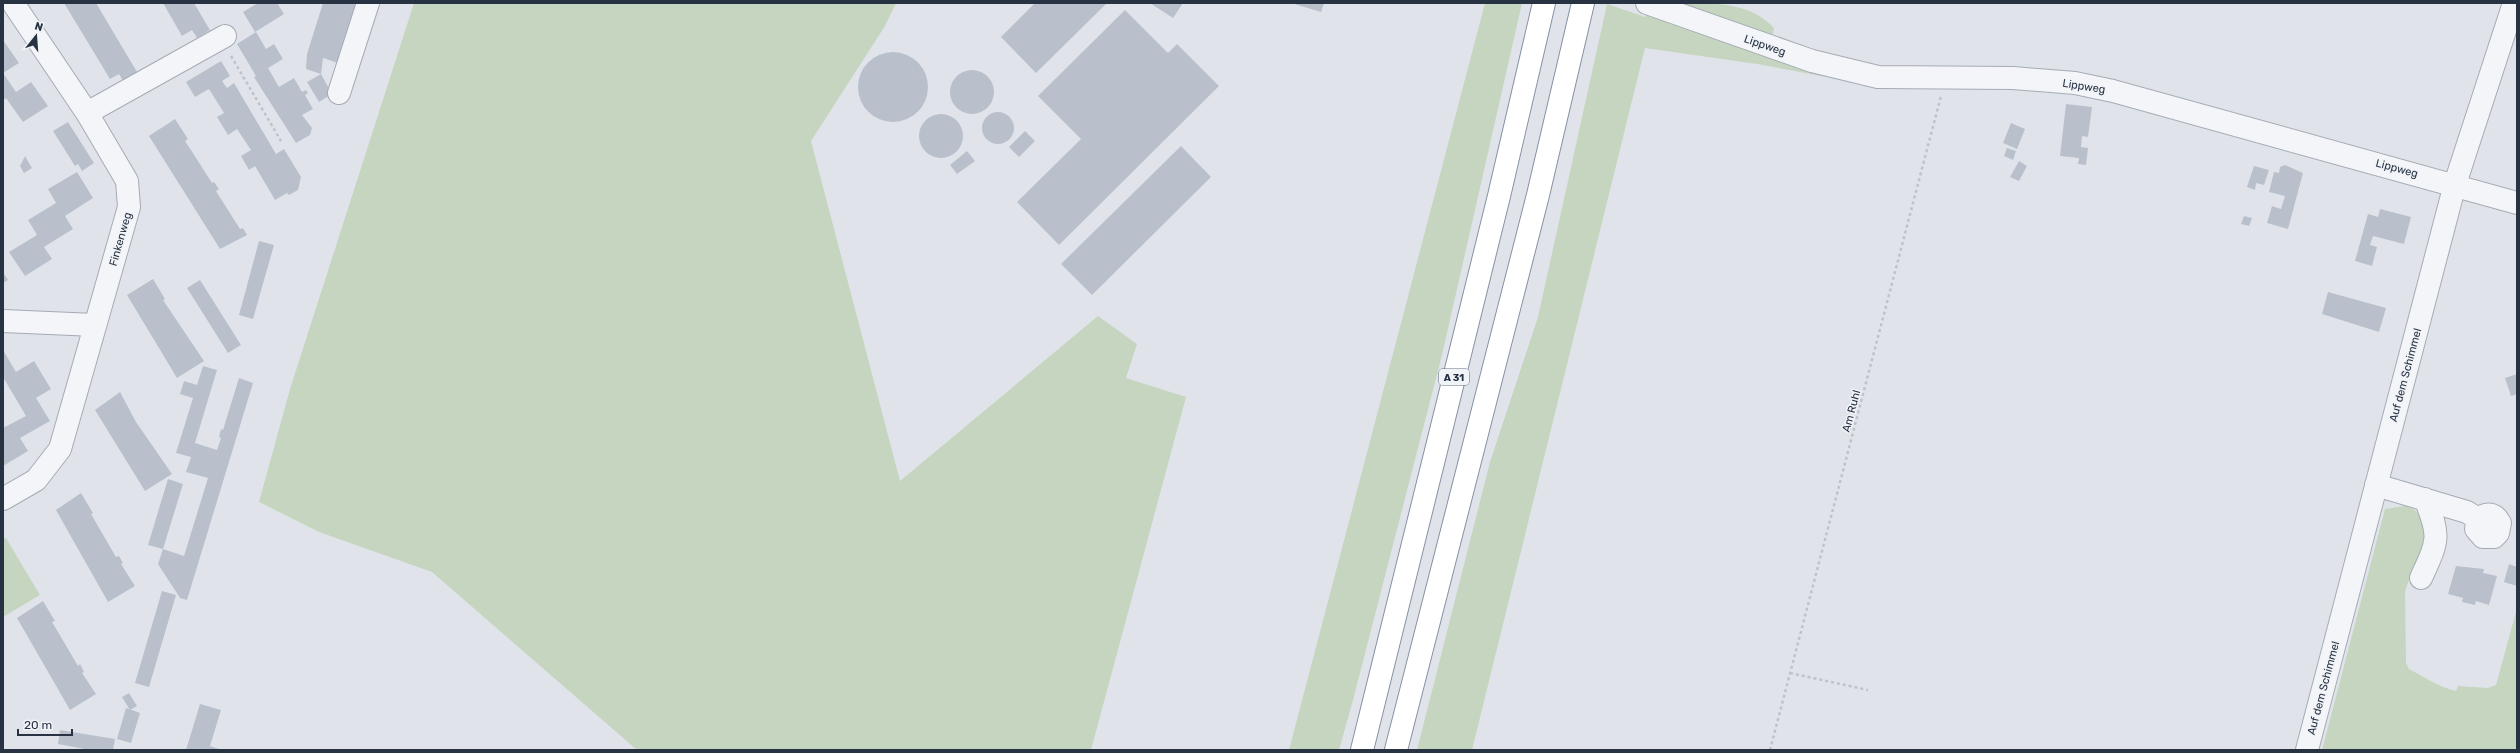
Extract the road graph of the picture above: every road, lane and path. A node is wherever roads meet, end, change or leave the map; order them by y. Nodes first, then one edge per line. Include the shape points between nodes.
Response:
1 (13, 3) edge
2 (368, 3) edge
3 (1544, 3) edge
4 (1582, 3) edge
5 (1647, 3) edge
6 (2514, 3) edge
7 (223, 37) joint
8 (1947, 76) junction
9 (339, 93) dead end
10 (87, 113) junction
11 (281, 142) dead end
12 (2455, 184) junction
13 (2517, 204) edge
14 (3, 321) edge
15 (95, 325) junction
16 (2376, 485) junction
17 (3, 499) edge
18 (2425, 499) junction
19 (2478, 519) dead end
20 (2421, 578) dead end
21 (1790, 673) junction
22 (1868, 690) dead end
23 (1362, 750) edge
24 (1396, 750) edge
25 (1770, 750) edge
26 (2307, 750) edge

1 - 10 street, Finkenweg
2 - 9 street
3 - 23 highway, A 31
4 - 24 highway via 1538,195
5 - 8 street, Lippweg via 1812,61 1878,77
6 - 12 street, Auf dem Schimmel
7 - 10 street
7 - 11 path
8 - 12 street, Lippweg via 2075,83 2113,91
8 - 21 path, Am Ruhl
10 - 15 street, Finkenweg via 127,181 129,207
12 - 13 street, Lippweg
12 - 16 street, Auf dem Schimmel
14 - 15 street
15 - 17 street, Finkenweg via 60,449 36,480
16 - 18 street
16 - 26 street, Auf dem Schimmel
18 - 19 street via 2467,512
18 - 20 street via 2434,520 2436,540 2435,548
21 - 22 path
21 - 25 path, Am Ruhl

